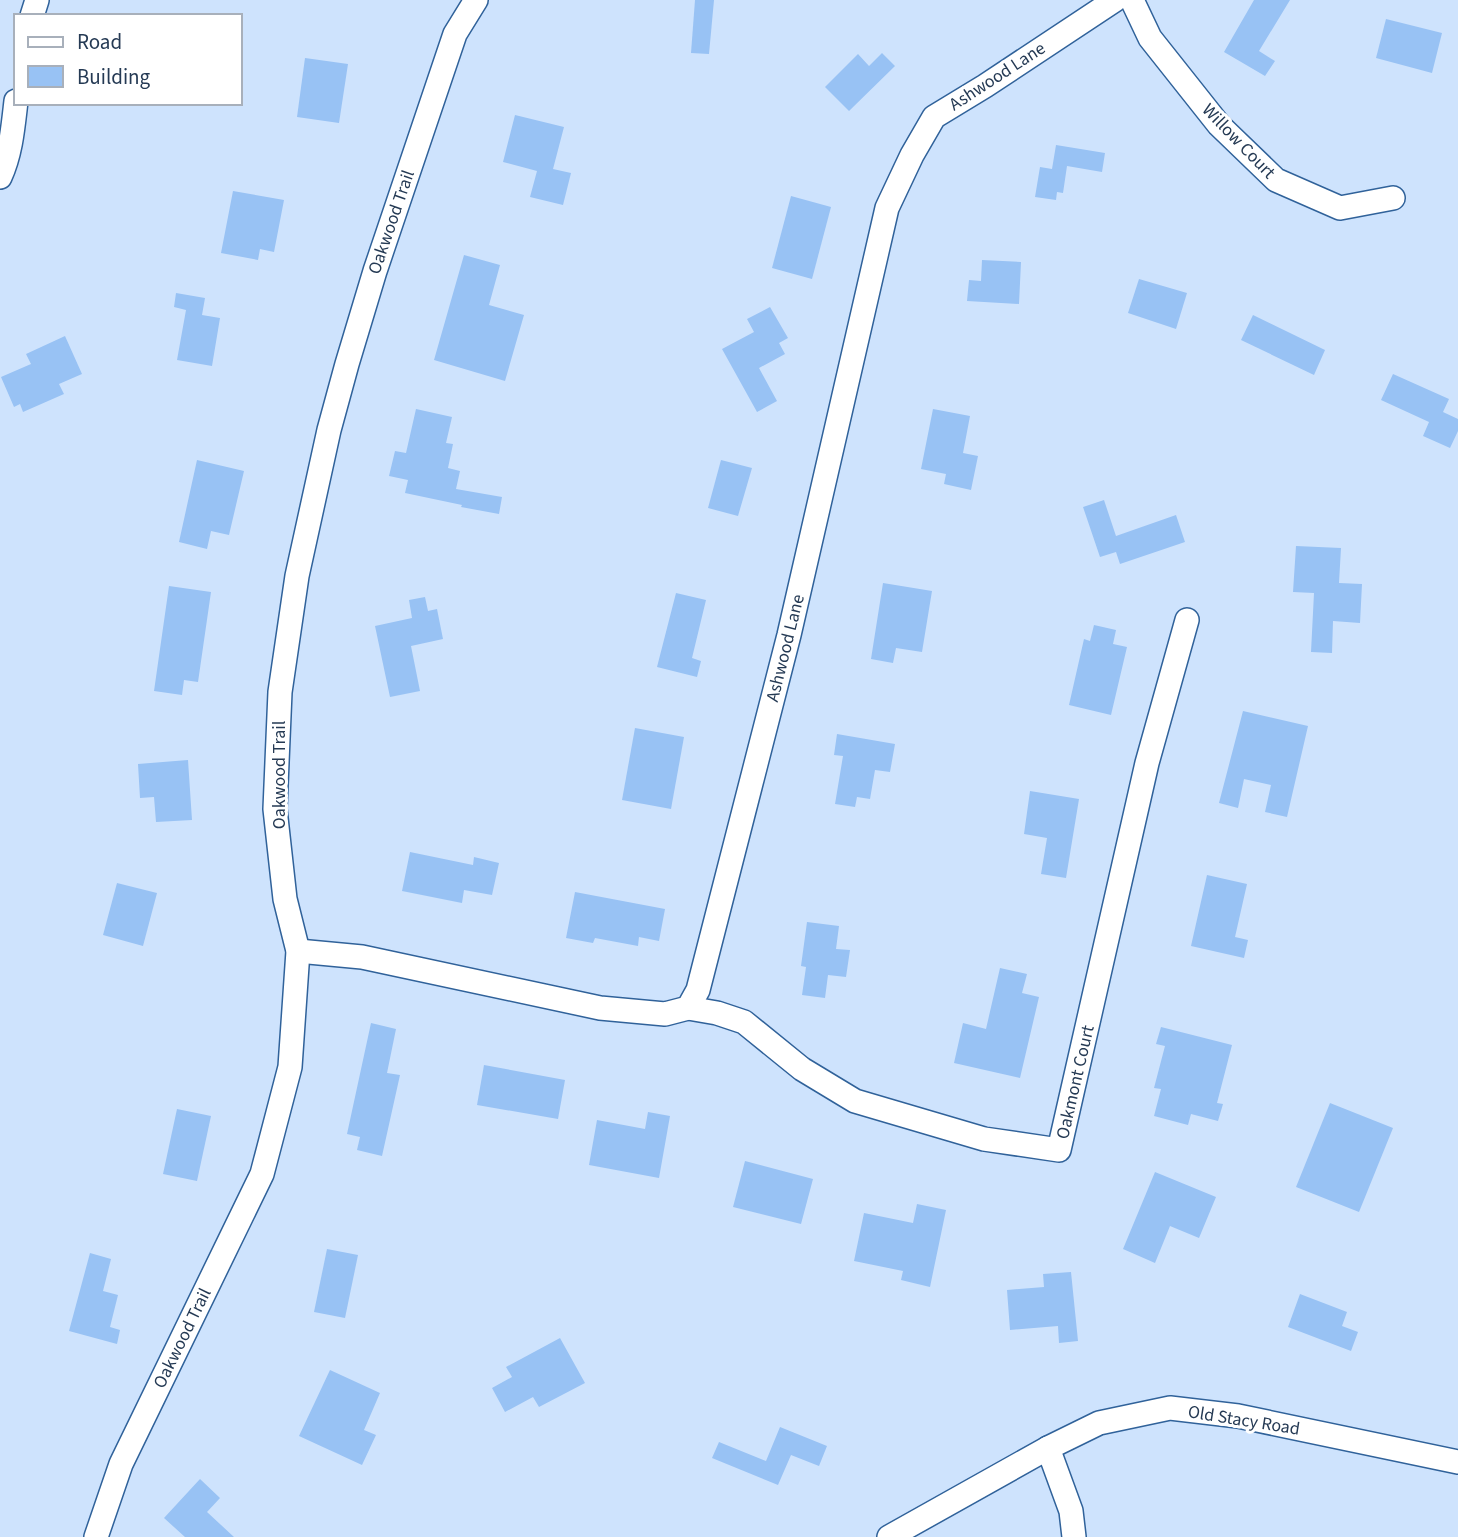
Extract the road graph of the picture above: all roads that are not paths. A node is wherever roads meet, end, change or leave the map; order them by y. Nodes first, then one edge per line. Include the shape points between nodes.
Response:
1 (476, 0) edge
2 (1115, 0) edge
3 (1132, 0) edge
4 (16, 105) edge
5 (0, 177) edge
6 (1394, 198) dead end
7 (1187, 620) dead end
8 (299, 951) junction
9 (688, 1008) junction
10 (1048, 1448) junction
11 (1458, 1462) edge
12 (96, 1537) edge
13 (889, 1537) edge
14 (1074, 1537) edge

1 - 8 street, Oakwood Trail via 455,34 374,271 329,430 297,576 280,692 275,809 285,899
2 - 9 street, Ashwood Lane via 934,117 887,208 789,635 698,990
3 - 6 street, Willow Court via 1150,38 1219,125 1276,180 1340,208
4 - 5 street
7 - 9 street, Oakmont Court via 1147,763 1059,1150 984,1139 855,1101 802,1069 744,1022
8 - 9 street via 362,957 600,1008 665,1014
8 - 12 street, Oakwood Trail via 290,1067 262,1174 121,1464
10 - 11 street, Old Stacy Road via 1099,1423 1170,1408 1238,1416
10 - 13 street, Old Stacy Road
10 - 14 street via 1071,1511

